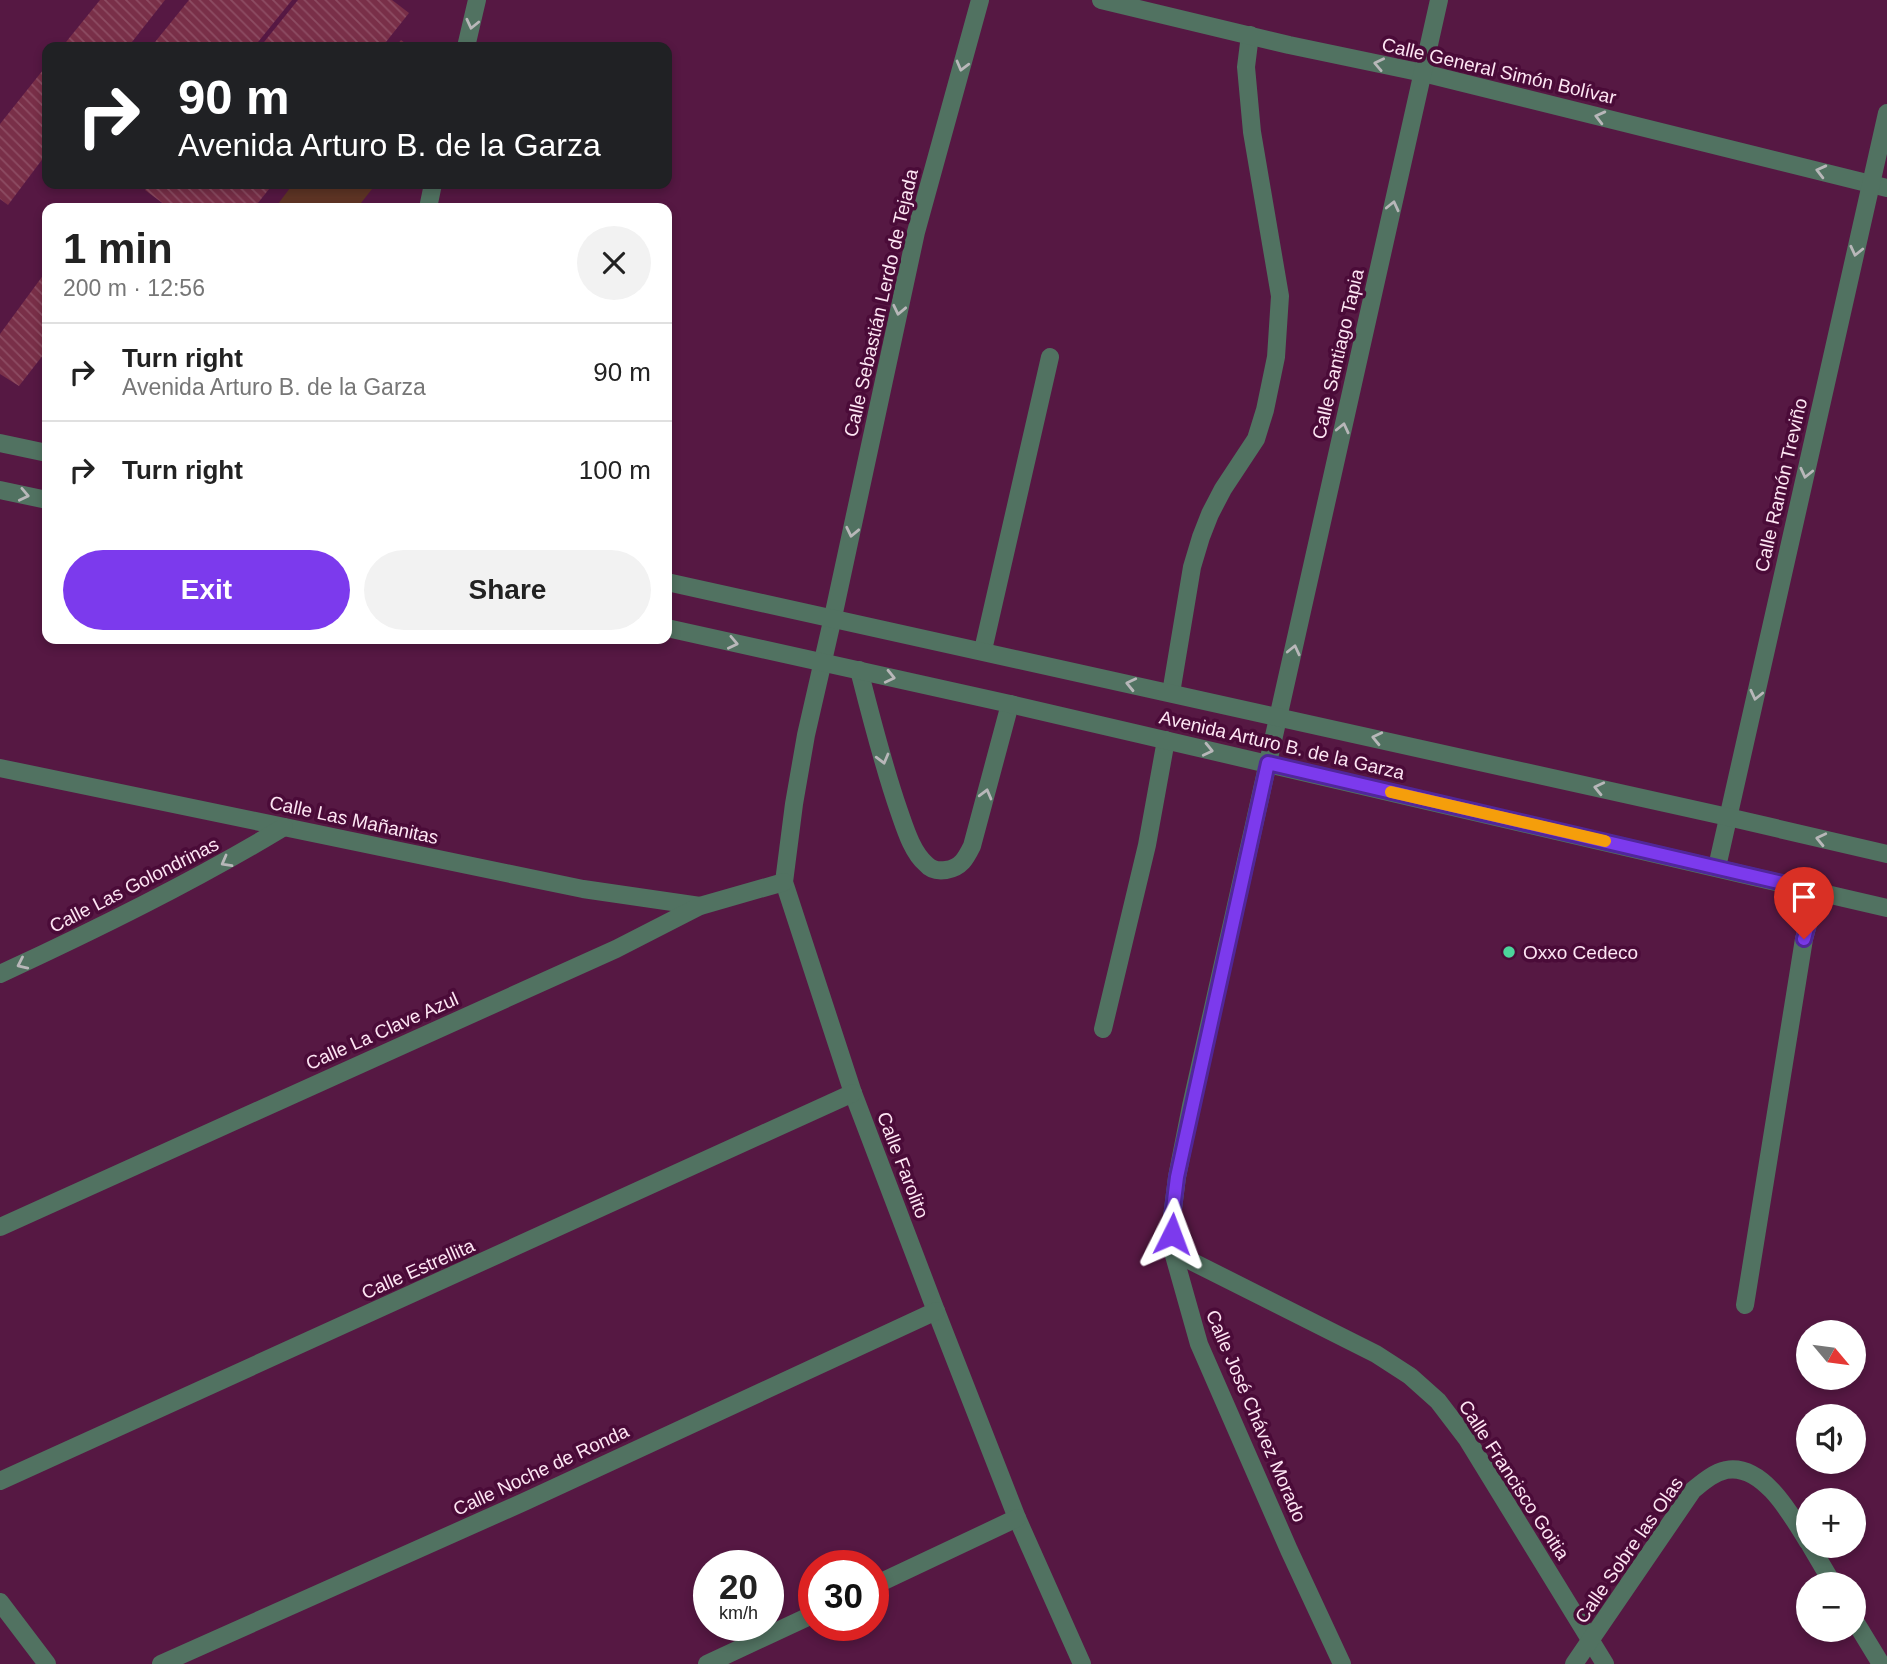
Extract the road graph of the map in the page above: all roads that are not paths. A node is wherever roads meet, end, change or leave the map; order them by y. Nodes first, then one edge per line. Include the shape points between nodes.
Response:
1 (477, 0) edge
2 (980, 0) edge
3 (1101, 0) edge
4 (1439, 0) edge
5 (1250, 35) junction
6 (467, 42) edge
7 (1423, 73) junction
8 (1887, 113) edge
9 (1879, 186) edge
10 (1050, 357) dead end
11 (0, 443) edge
12 (42, 452) edge
13 (0, 490) edge
14 (42, 499) edge
15 (672, 583) edge
16 (833, 617) junction
17 (672, 629) edge
18 (983, 650) junction
19 (824, 663) junction
20 (859, 670) junction
21 (1171, 693) junction
22 (1010, 704) junction
23 (1279, 717) junction
24 (1166, 740) junction
25 (1268, 763) junction
26 (0, 768) edge
27 (1728, 817) junction
28 (284, 827) junction
29 (1887, 854) edge
30 (1717, 867) junction
31 (784, 882) junction
32 (1817, 891) junction
33 (700, 906) junction
34 (1887, 908) edge
35 (0, 974) edge
36 (1103, 1029) dead end
37 (853, 1093) junction
38 (0, 1227) edge
39 (1173, 1252) junction
40 (1745, 1306) dead end
41 (936, 1311) junction
42 (0, 1481) edge
43 (1017, 1518) junction
44 (1796, 1524) edge
45 (889, 1578) edge
46 (0, 1602) edge
47 (798, 1621) edge
48 (1866, 1639) edge
49 (1590, 1640) junction
50 (47, 1664) edge
51 (162, 1664) edge
52 (707, 1664) edge
53 (1082, 1664) edge
54 (1342, 1664) edge
55 (1574, 1664) edge
56 (1605, 1664) edge
57 (1881, 1664) edge

1 -> 6 street
2 -> 16 street, Calle Sebastián Lerdo de Tejada via 916,232
3 - 5 street, Calle General Simón Bolívar
4 - 7 street, Calle Santiago Tapia
7 -> 5 street, Calle General Simón Bolívar
5 - 21 street via 1247,67 1252,132 1280,296 1276,357 1256,439 1223,489 1201,537
9 -> 7 street, Calle General Simón Bolívar
23 -> 7 street, Calle Santiago Tapia
8 - 9 street, Calle Ramón Treviño
9 -> 27 street, Calle Ramón Treviño
10 - 18 street
11 - 12 street
13 -> 14 street
15 - 16 street, Avenida Arturo B. de la Garza
16 - 18 street, Avenida Arturo B. de la Garza
16 - 19 street, Calle Sebastián Lerdo de Tejada
17 -> 19 street, Avenida Arturo B. de la Garza
21 -> 18 street, Avenida Arturo B. de la Garza
19 - 20 street, Avenida Arturo B. de la Garza
19 - 31 street, Calle Farolito via 806,736
20 -> 22 street, Avenida Arturo B. de la Garza
20 -> 22 street via 906,831 924,863 939,870 959,866 972,846
21 - 23 street, Avenida Arturo B. de la Garza
22 - 24 street, Avenida Arturo B. de la Garza
23 - 25 street, Calle Santiago Tapia
27 -> 23 street, Avenida Arturo B. de la Garza
24 -> 25 street, Avenida Arturo B. de la Garza
24 - 36 street via 1147,845
25 - 30 street, Avenida Arturo B. de la Garza
25 - 39 street, Calle José Chávez Morado via 1177,1177
26 - 28 street, Calle Las Mañanitas
29 -> 27 street, Avenida Arturo B. de la Garza
27 - 30 street, Calle Ramón Treviño
28 - 33 street, Calle Las Mañanitas via 583,889
28 -> 35 street, Calle Las Golondrinas via 181,886
30 - 32 street, Avenida Arturo B. de la Garza
31 - 33 street, Calle La Clave Azul
31 - 37 street, Calle Farolito
32 - 34 street, Avenida Arturo B. de la Garza
32 - 40 street via 1804,939
33 - 38 street, Calle La Clave Azul via 616,949
37 - 41 street, Calle Farolito
37 - 42 street, Calle Estrellita
39 - 49 street, Calle Francisco Goitia via 1376,1354 1438,1401 1467,1439
39 - 54 street, Calle José Chávez Morado via 1199,1344
41 - 43 street, Calle Farolito
41 - 51 street, Calle Noche de Ronda
43 - 45 street
43 - 53 street, Calle Farolito
44 - 49 street, Calle Sobre las Olas via 1776,1494 1759,1479 1742,1470 1710,1476 1693,1490
46 - 50 street
47 - 52 street
48 - 57 street
49 - 55 street, Calle Sobre las Olas
49 - 56 street, Calle Francisco Goitia

